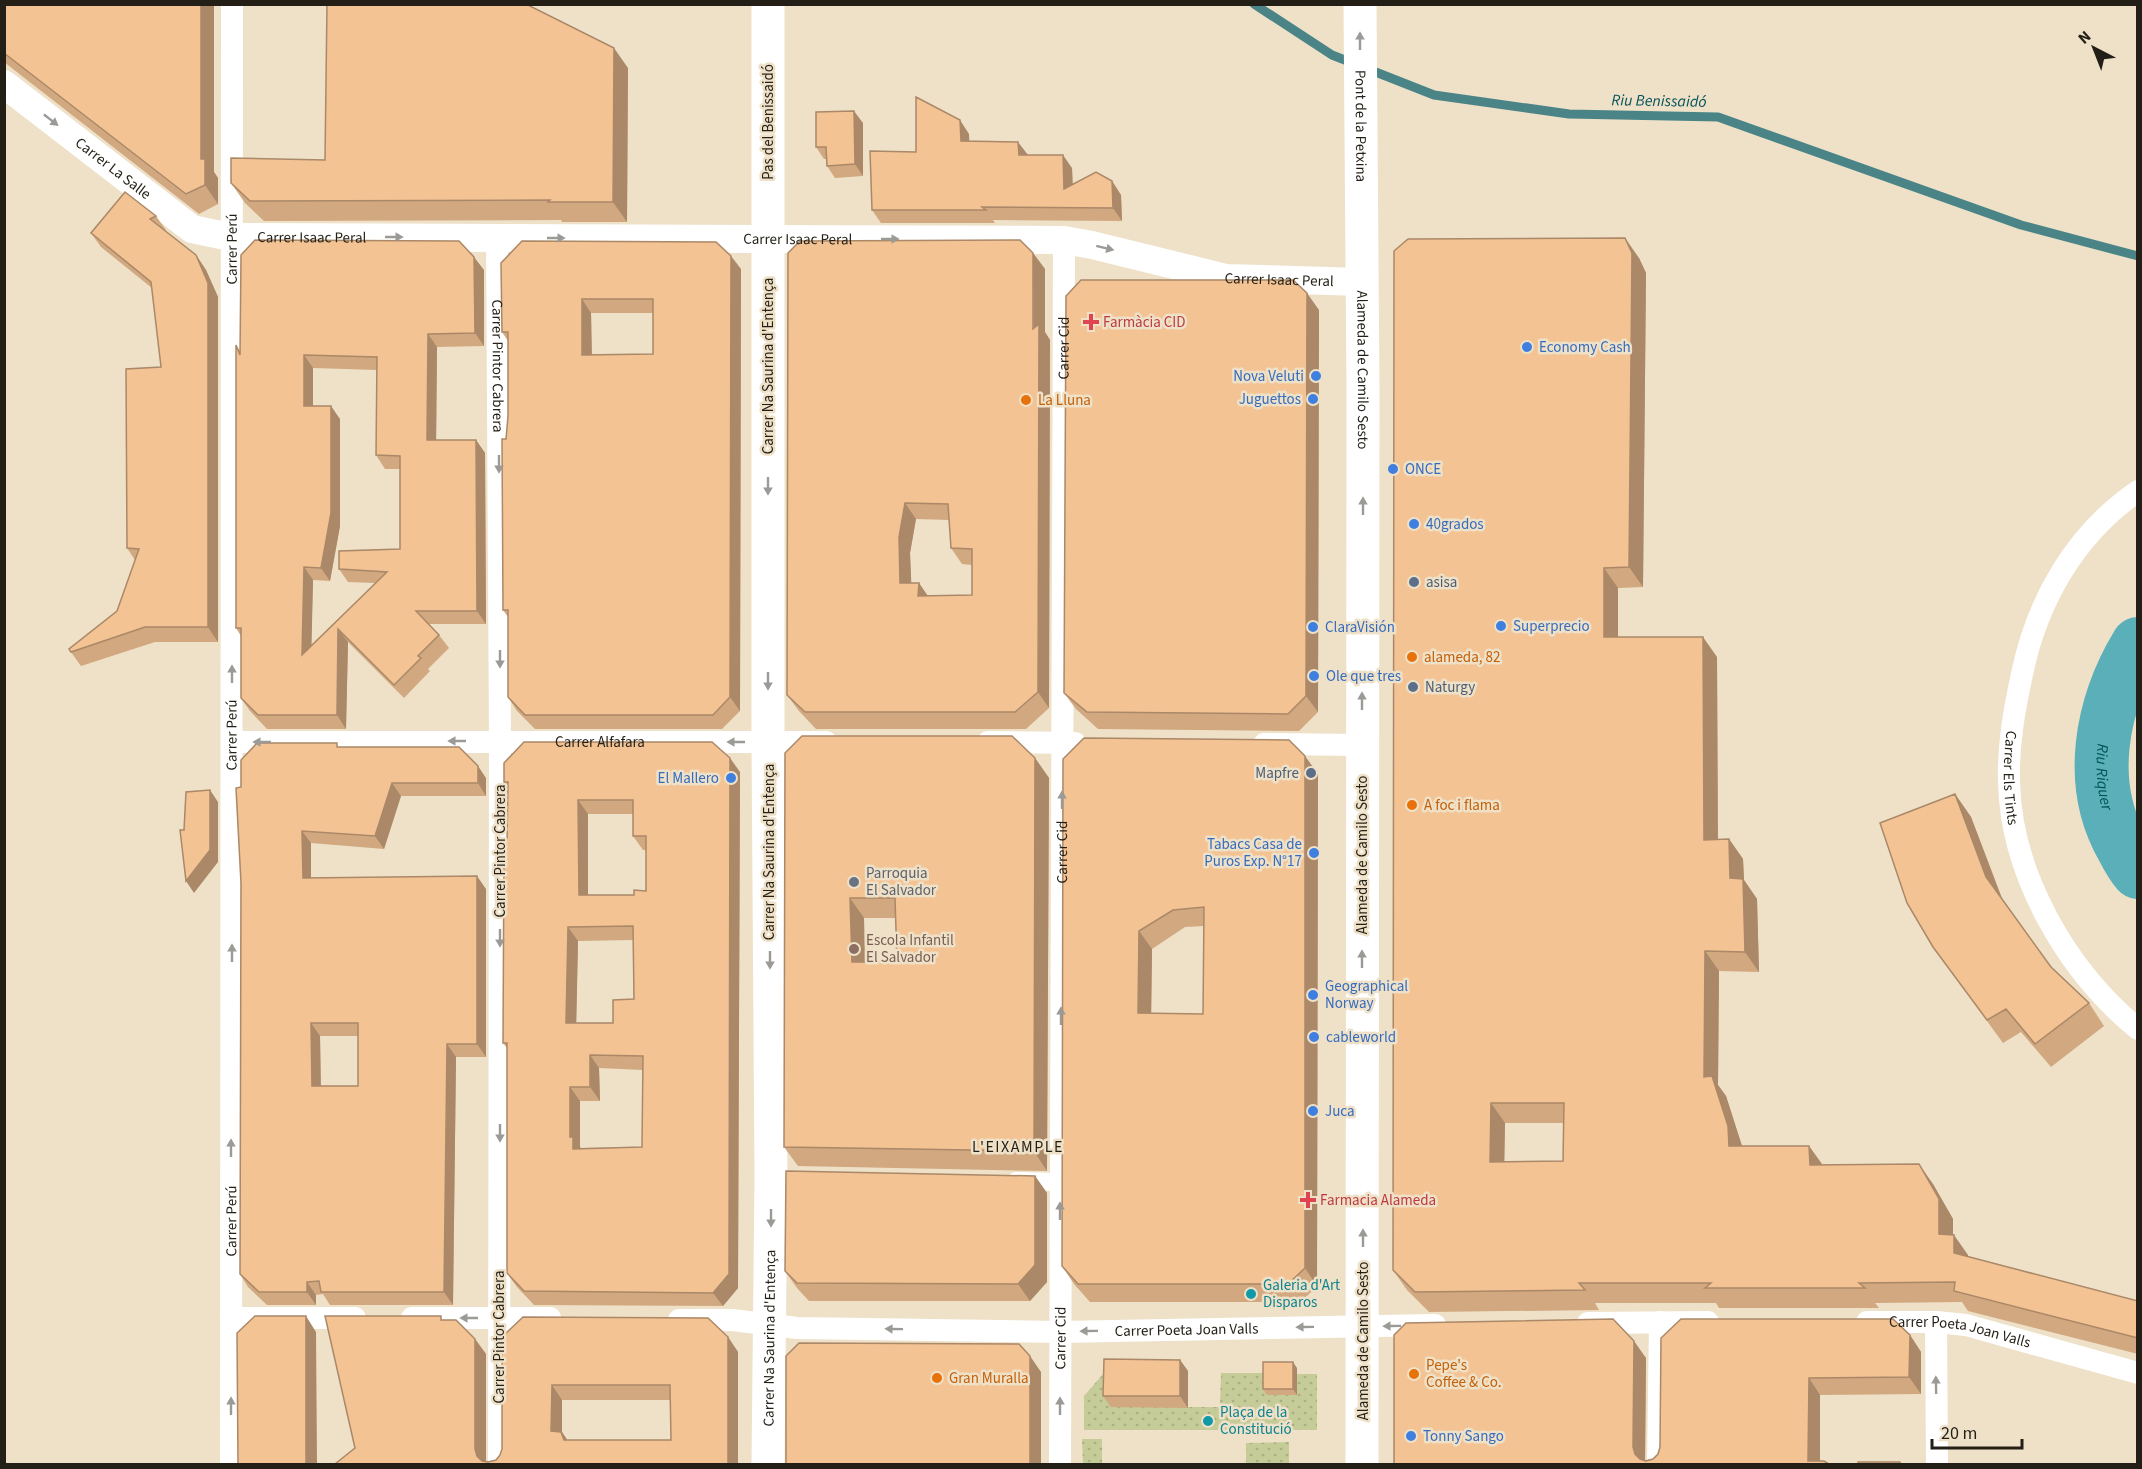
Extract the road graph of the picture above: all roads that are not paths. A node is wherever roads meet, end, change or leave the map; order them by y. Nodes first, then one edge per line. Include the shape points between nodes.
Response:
1 (232, 4) edge
2 (768, 4) edge
3 (1360, 4) edge
4 (4, 84) edge
5 (230, 237) junction
6 (497, 238) junction
7 (768, 238) junction
8 (1064, 240) junction
9 (1362, 246) joint
10 (1362, 282) junction
11 (2138, 491) edge
12 (500, 741) junction
13 (232, 742) junction
14 (768, 742) junction
15 (849, 742) edge
16 (964, 742) edge
17 (1062, 742) junction
18 (1098, 743) edge
19 (1241, 744) edge
20 (1362, 745) junction
21 (2138, 1029) edge
22 (1002, 1181) edge
23 (1060, 1182) junction
24 (231, 1318) junction
25 (371, 1318) edge
26 (394, 1318) edge
27 (499, 1318) junction
28 (569, 1318) edge
29 (662, 1319) edge
30 (1660, 1322) junction
31 (1732, 1322) edge
32 (1852, 1322) edge
33 (1936, 1322) junction
34 (1567, 1323) edge
35 (769, 1325) junction
36 (1462, 1325) edge
37 (1364, 1326) junction
38 (1060, 1332) junction
39 (2138, 1373) edge
40 (231, 1464) edge
41 (499, 1464) edge
42 (768, 1464) edge
43 (1060, 1464) edge
44 (1362, 1464) edge
45 (1658, 1464) edge
46 (1937, 1464) edge

1 - 5 street, Carrer Perú
2 - 7 main road, Pas del Benissaidó
9 -> 3 main road, Pont de la Petxina
4 -> 5 street, Carrer La Salle via 192,229
5 -> 6 street, Carrer Isaac Peral
13 -> 5 street, Carrer Perú
6 -> 7 street, Carrer Isaac Peral
6 -> 12 street, Carrer Pintor Cabrera
7 -> 8 street, Carrer Isaac Peral
7 -> 14 main road, Carrer Na Saurina d'Entença
8 -> 10 street, Carrer Isaac Peral via 1226,278
8 - 17 street, Carrer Cid
9 - 10 main road, Alameda de Camilo Sesto
20 -> 10 main road, Alameda de Camilo Sesto
11 - 21 street, Carrer Els Tints via 2084,539 2060,574 2036,622 2013,715 2009,784 2020,852 2043,911 2090,982
12 -> 13 street, Carrer Alfafara
14 -> 12 street, Carrer Alfafara
12 -> 27 street, Carrer Pintor Cabrera
24 -> 13 street, Carrer Perú
14 - 15 street, Carrer Alfafara
14 -> 35 main road, Carrer Na Saurina d'Entença via 783,1177
16 - 17 street
17 - 18 street
23 -> 17 street, Carrer Cid
19 - 20 street
37 -> 20 main road, Alameda de Camilo Sesto
22 - 23 street
38 -> 23 street, Carrer Cid
24 - 25 street
40 -> 24 street, Carrer Perú
27 -> 26 street
27 - 28 street
27 - 41 street, Carrer Pintor Cabrera
29 - 35 street, Carrer Poeta Joan Valls
30 - 31 street
30 - 34 street
30 - 45 street
32 - 33 street, Carrer Poeta Joan Valls
33 - 39 street, Carrer Poeta Joan Valls via 1966,1325
46 -> 33 street
38 -> 35 street, Carrer Poeta Joan Valls
35 - 42 main road, Carrer Na Saurina d'Entença
36 -> 37 street, Carrer Poeta Joan Valls
37 -> 38 street, Carrer Poeta Joan Valls
37 - 44 main road, Alameda de Camilo Sesto
43 -> 38 street, Carrer Cid

